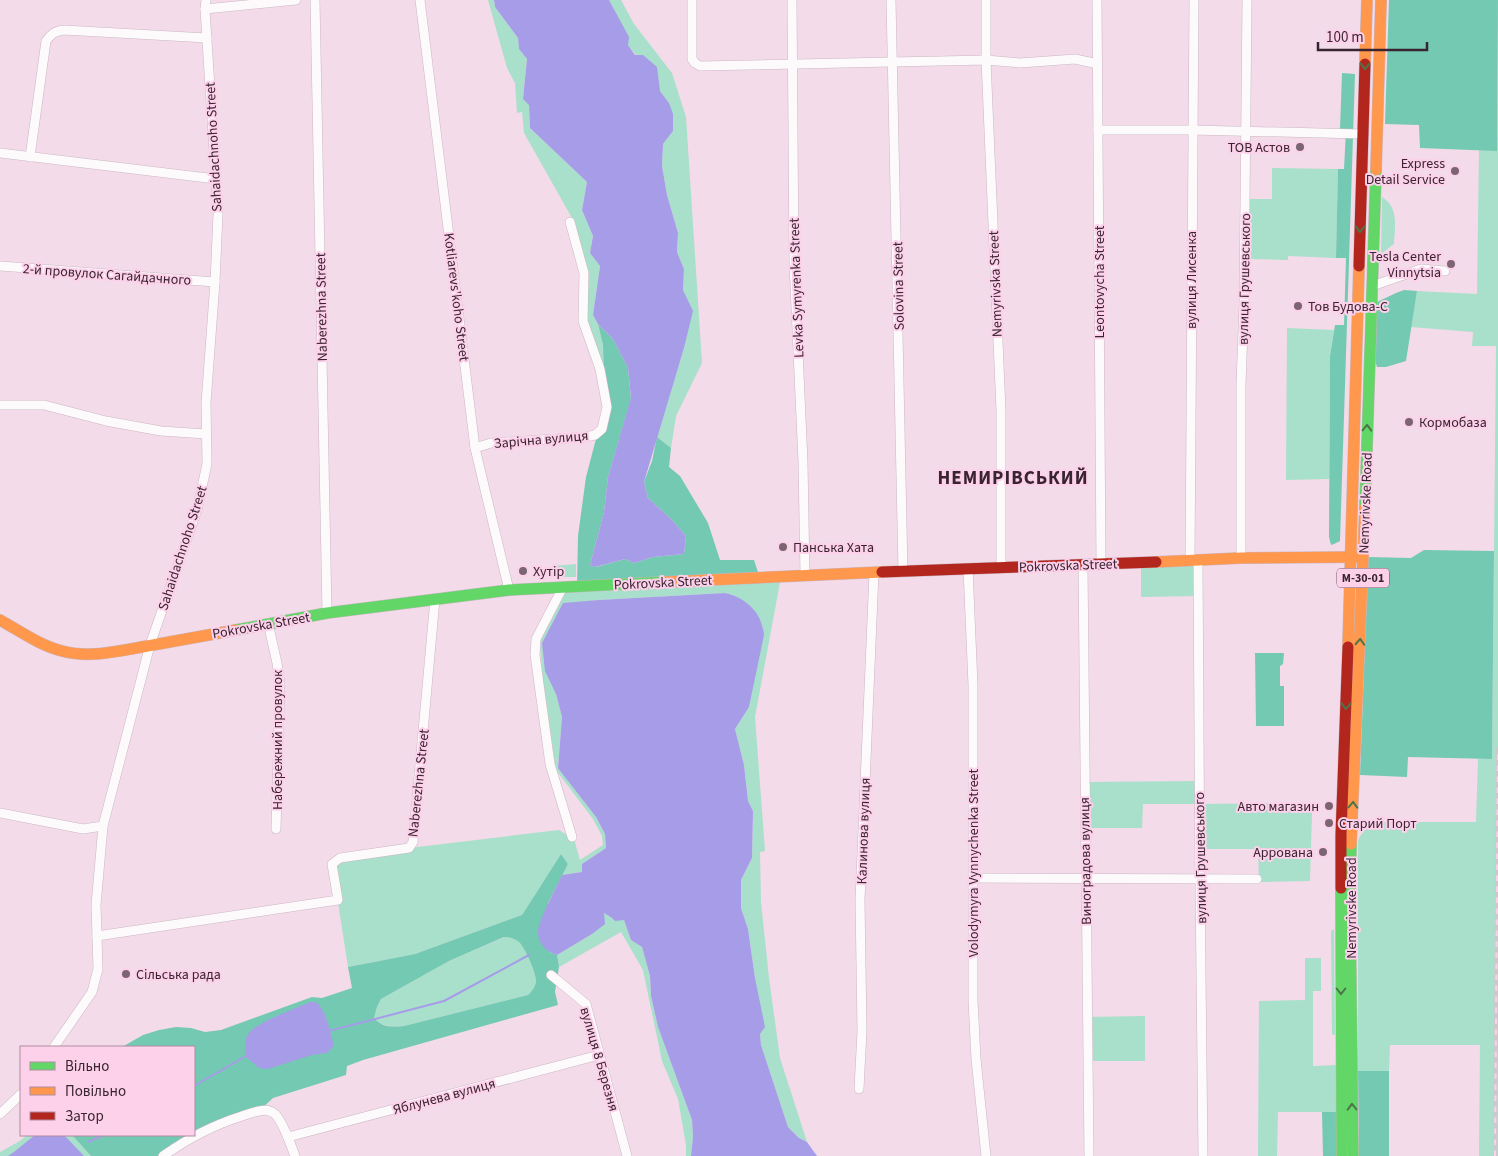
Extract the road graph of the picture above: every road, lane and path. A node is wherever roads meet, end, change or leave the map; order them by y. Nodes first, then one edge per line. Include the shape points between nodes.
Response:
1 (296, 0) edge
2 (315, 0) edge
3 (420, 0) edge
4 (692, 0) edge
5 (792, 0) edge
6 (892, 0) edge
7 (986, 0) edge
8 (1097, 0) edge
9 (1194, 0) edge
10 (1248, 0) edge
11 (1368, 0) edge
12 (1381, 0) edge
13 (206, 5) edge
14 (207, 38) junction
15 (986, 60) junction
16 (893, 63) junction
17 (793, 64) junction
18 (1098, 64) junction
19 (1098, 130) junction
20 (1192, 130) junction
21 (1246, 131) junction
22 (1362, 134) junction
23 (0, 153) edge
24 (30, 157) junction
25 (216, 179) junction
26 (570, 222) dead end
27 (0, 266) edge
28 (1445, 271) dead end
29 (215, 282) junction
30 (1372, 286) junction
31 (0, 404) edge
32 (206, 434) junction
33 (476, 448) junction
34 (1351, 557) junction
35 (1364, 557) junction
36 (1241, 558) junction
37 (1194, 561) junction
38 (1083, 565) junction
39 (1101, 565) junction
40 (1001, 567) junction
41 (968, 569) junction
42 (903, 572) junction
43 (874, 573) junction
44 (805, 575) junction
45 (563, 587) junction
46 (509, 590) junction
47 (435, 599) junction
48 (327, 613) junction
49 (0, 620) edge
50 (268, 623) junction
51 (150, 645) junction
52 (0, 812) edge
53 (103, 826) junction
54 (276, 829) dead end
55 (572, 837) dead end
56 (973, 878) junction
57 (1085, 878) junction
58 (1201, 878) junction
59 (1257, 879) dead end
60 (97, 936) junction
61 (551, 975) dead end
62 (55, 1046) edge
63 (599, 1055) junction
64 (859, 1090) dead end
65 (20, 1095) edge
66 (0, 1114) edge
67 (195, 1135) edge
68 (194, 1136) edge
69 (288, 1137) junction
70 (163, 1156) edge
71 (295, 1156) edge
72 (627, 1156) edge
73 (986, 1156) edge
74 (1089, 1156) edge
75 (1203, 1156) edge
76 (1342, 1156) edge
77 (1353, 1156) edge

1 - 13 street
2 - 48 street, Naberezhna Street
3 - 33 street, Kotliarevs'koho Street
4 - 17 street via 692,59 695,63 700,66
5 - 17 street, Levka Symyrenka Street
6 - 16 street, Solovina Street
7 - 15 street, Nemyrivska Street
8 - 18 street, Leontovycha Street
9 - 20 street, вулиця Лисенка
10 - 21 street, вулиця Грушевського
11 -> 22 main road, Nemyrivske Road / М-30-01
12 - 30 main road, Nemyrivske Road / М-30-01
13 - 14 street, Sahaidachnoho Street
14 - 24 street via 54,32 46,41
14 - 25 street, Sahaidachnoho Street
15 - 16 street
15 - 18 street via 1020,63 1075,59
15 - 40 street, Nemyrivska Street via 1001,411
16 - 17 street
16 - 42 street, Solovina Street
17 - 44 street, Levka Symyrenka Street via 794,262
18 - 19 street, Leontovycha Street
19 - 20 street
19 - 39 street, Leontovycha Street
20 - 21 street
20 - 37 street, вулиця Лисенка
21 - 22 street
21 - 36 street, вулиця Грушевського
22 -> 34 main road, Nemyrivske Road / М-30-01
23 - 24 street
24 - 25 street
25 - 29 street, Sahaidachnoho Street
26 - 33 street, Зарічна вулиця via 584,273 583,321 600,369 607,407 602,429 585,437 491,443
27 - 29 street, 2-й провулок Сагайдачного
28 - 30 street via 1421,269
29 - 32 street, Sahaidachnoho Street
35 -> 30 main road, Nemyrivske Road / М-30-01
31 - 32 street via 44,405 161,431
32 - 51 street, Sahaidachnoho Street via 207,464 197,510
33 - 46 street, Kotliarevs'koho Street
34 - 35 main road, Pokrovska Street
34 - 36 main road, Pokrovska Street
34 -> 76 main road, Nemyrivske Road / М-30-01 via 1341,835
77 -> 35 main road, Nemyrivske Road / М-30-01 via 1350,902
36 - 37 main road, Pokrovska Street
37 - 39 main road, Pokrovska Street
37 - 58 street, вулиця Грушевського
38 - 39 main road, Pokrovska Street
38 - 40 main road, Pokrovska Street
38 - 57 street, Виноградова вулиця
40 - 41 main road, Pokrovska Street
41 - 42 main road, Pokrovska Street
41 - 56 street, Volodymyra Vynnychenka Street via 973,685
42 - 43 main road, Pokrovska Street
43 - 44 main road, Pokrovska Street
43 - 64 street, Калинова вулиця via 861,891
44 - 45 main road, Pokrovska Street
45 - 46 main road, Pokrovska Street
45 - 55 street via 536,640 535,655 550,764
46 - 47 main road, Pokrovska Street
47 - 48 main road, Pokrovska Street
47 - 60 street, Naberezhna Street via 413,842 409,848 340,858 332,864 338,900
48 - 50 main road, Pokrovska Street
49 - 51 main road, Pokrovska Street via 43,643 71,652 104,653
50 - 51 main road, Pokrovska Street
50 - 54 street, Набережний провулок via 280,683
51 - 53 street, Sahaidachnoho Street
52 - 53 street via 83,829
53 - 60 street, Sahaidachnoho Street via 96,906
56 - 57 street
56 - 73 street, Volodymyra Vynnychenka Street via 973,1000
57 - 58 street
57 - 74 street, Виноградова вулиця
58 - 59 street
58 - 75 street, вулиця Грушевського
60 - 62 street, Sahaidachnoho Street via 98,969 92,992
61 - 63 street, вулиця 8 Березня via 586,1004
63 - 69 street, Яблунева вулиця
63 - 72 street, вулиця 8 Березня
65 - 66 street
67 - 69 street via 218,1124 268,1110 275,1114
68 - 70 street
69 - 71 street

